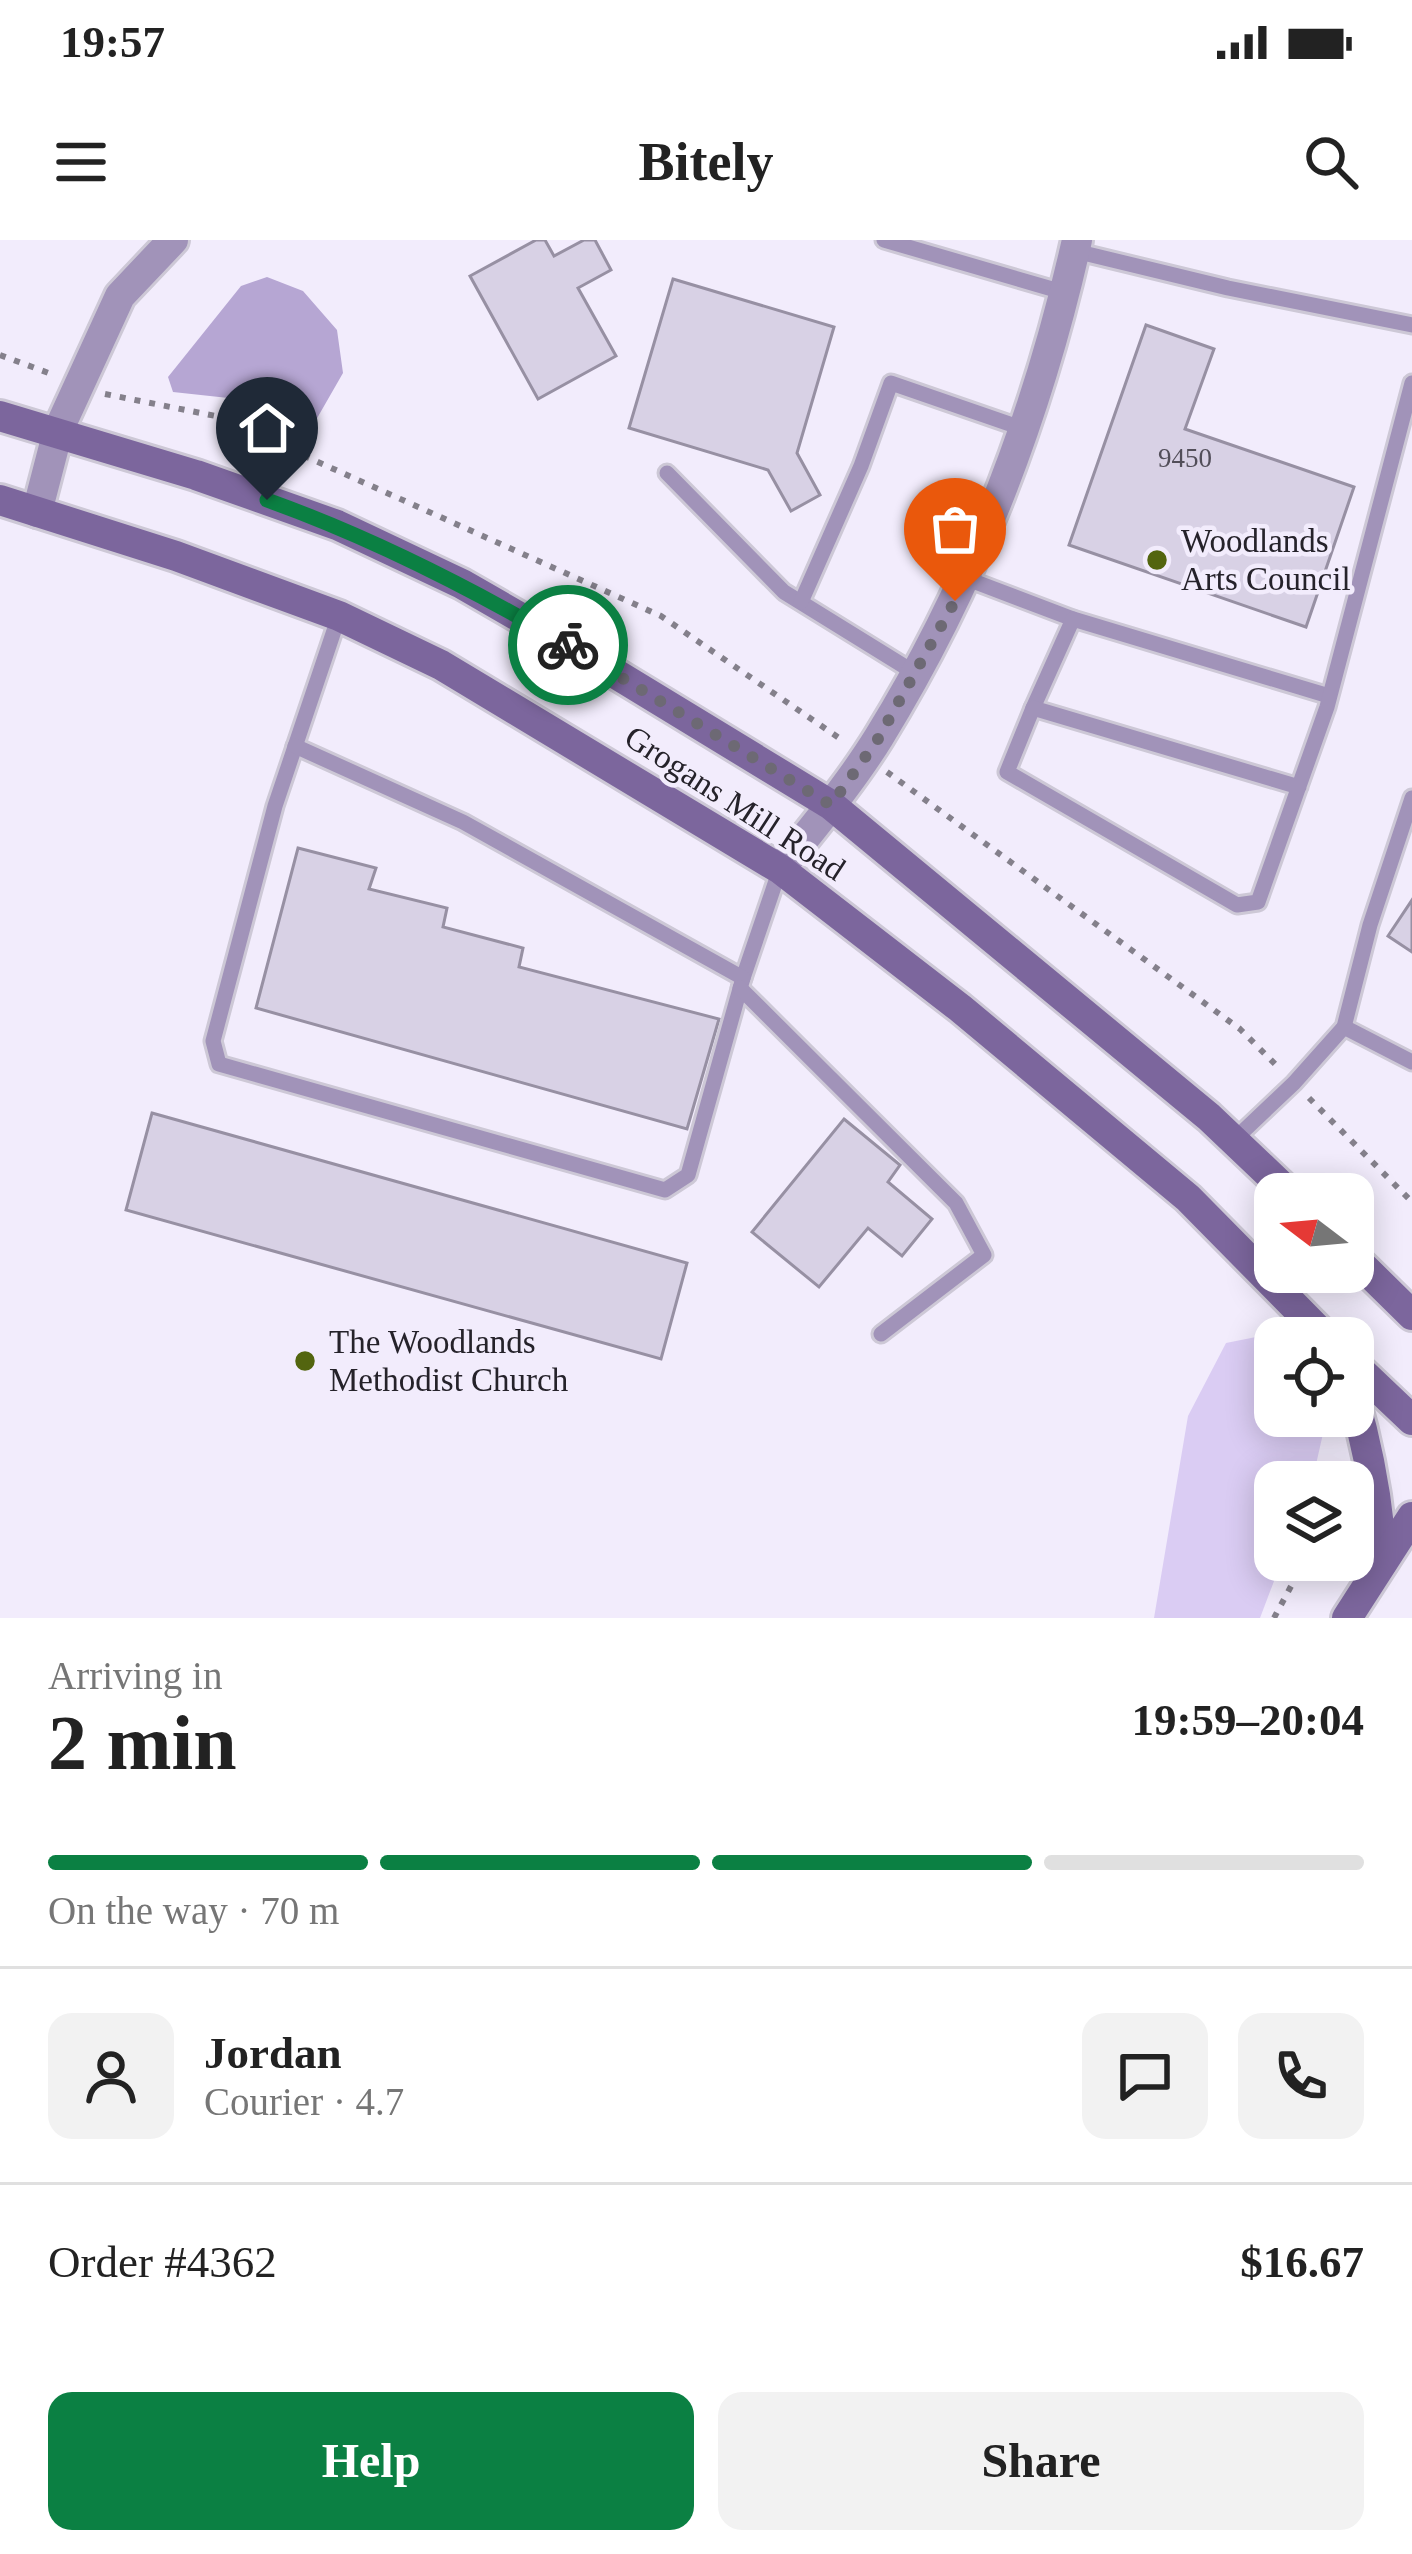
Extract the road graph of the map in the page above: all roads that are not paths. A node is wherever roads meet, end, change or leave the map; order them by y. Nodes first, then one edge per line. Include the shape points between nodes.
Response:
1 (173, 240) edge
2 (884, 240) edge
3 (1076, 245) edge
4 (1066, 292) junction
5 (1412, 325) edge
6 (1412, 383) edge
7 (0, 416) edge
8 (1024, 429) junction
9 (58, 431) junction
10 (667, 473) dead end
11 (0, 500) edge
12 (37, 512) junction
13 (965, 578) junction
14 (801, 602) junction
15 (339, 616) junction
16 (1073, 619) junction
17 (915, 673) junction
18 (1330, 696) junction
19 (1033, 708) junction
20 (295, 746) junction
21 (1299, 787) junction
22 (1412, 799) edge
23 (831, 805) junction
24 (780, 868) junction
25 (742, 983) junction
26 (1344, 1027) junction
27 (1412, 1062) edge
28 (1234, 1139) junction
29 (1269, 1173) edge
30 (1374, 1278) edge
31 (1410, 1313) edge
32 (1305, 1317) edge
33 (881, 1334) dead end
34 (1374, 1384) edge
35 (1412, 1420) edge
36 (1362, 1437) edge
37 (1412, 1516) edge
38 (1382, 1563) junction
39 (1347, 1618) edge

1 - 9 street via 120,296
2 - 4 lane
3 - 4 street
3 - 5 lane via 1228,288
4 - 8 street
6 - 18 lane
7 - 9 main road, Grogans Mill Road
8 - 13 street
8 - 14 lane via 891,383
9 - 12 street
9 - 23 main road, Grogans Mill Road via 338,525 462,584
10 - 14 lane
11 - 12 main road, Grogans Mill Road
12 - 15 main road, Grogans Mill Road
13 - 16 lane
13 - 17 street
14 - 17 lane
15 - 20 lane
15 - 24 main road, Grogans Mill Road via 441,664
16 - 18 lane
16 - 19 lane
17 - 23 street
18 - 21 lane
19 - 21 lane
19 - 21 lane via 1006,772 1237,905 1258,902
20 - 25 lane via 463,822
20 - 25 lane via 213,1041 219,1064 665,1190 688,1175
22 - 26 lane
23 - 24 street
23 - 28 main road, Grogans Mill Road
24 - 25 lane
24 - 32 main road, Grogans Mill Road via 1188,1198
25 - 33 lane via 956,1203 984,1255
26 - 27 lane
26 - 28 lane
28 - 29 main road, Grogans Mill Road
30 - 31 main road
34 - 35 main road
36 - 38 main road
37 - 38 main road
38 - 39 main road

